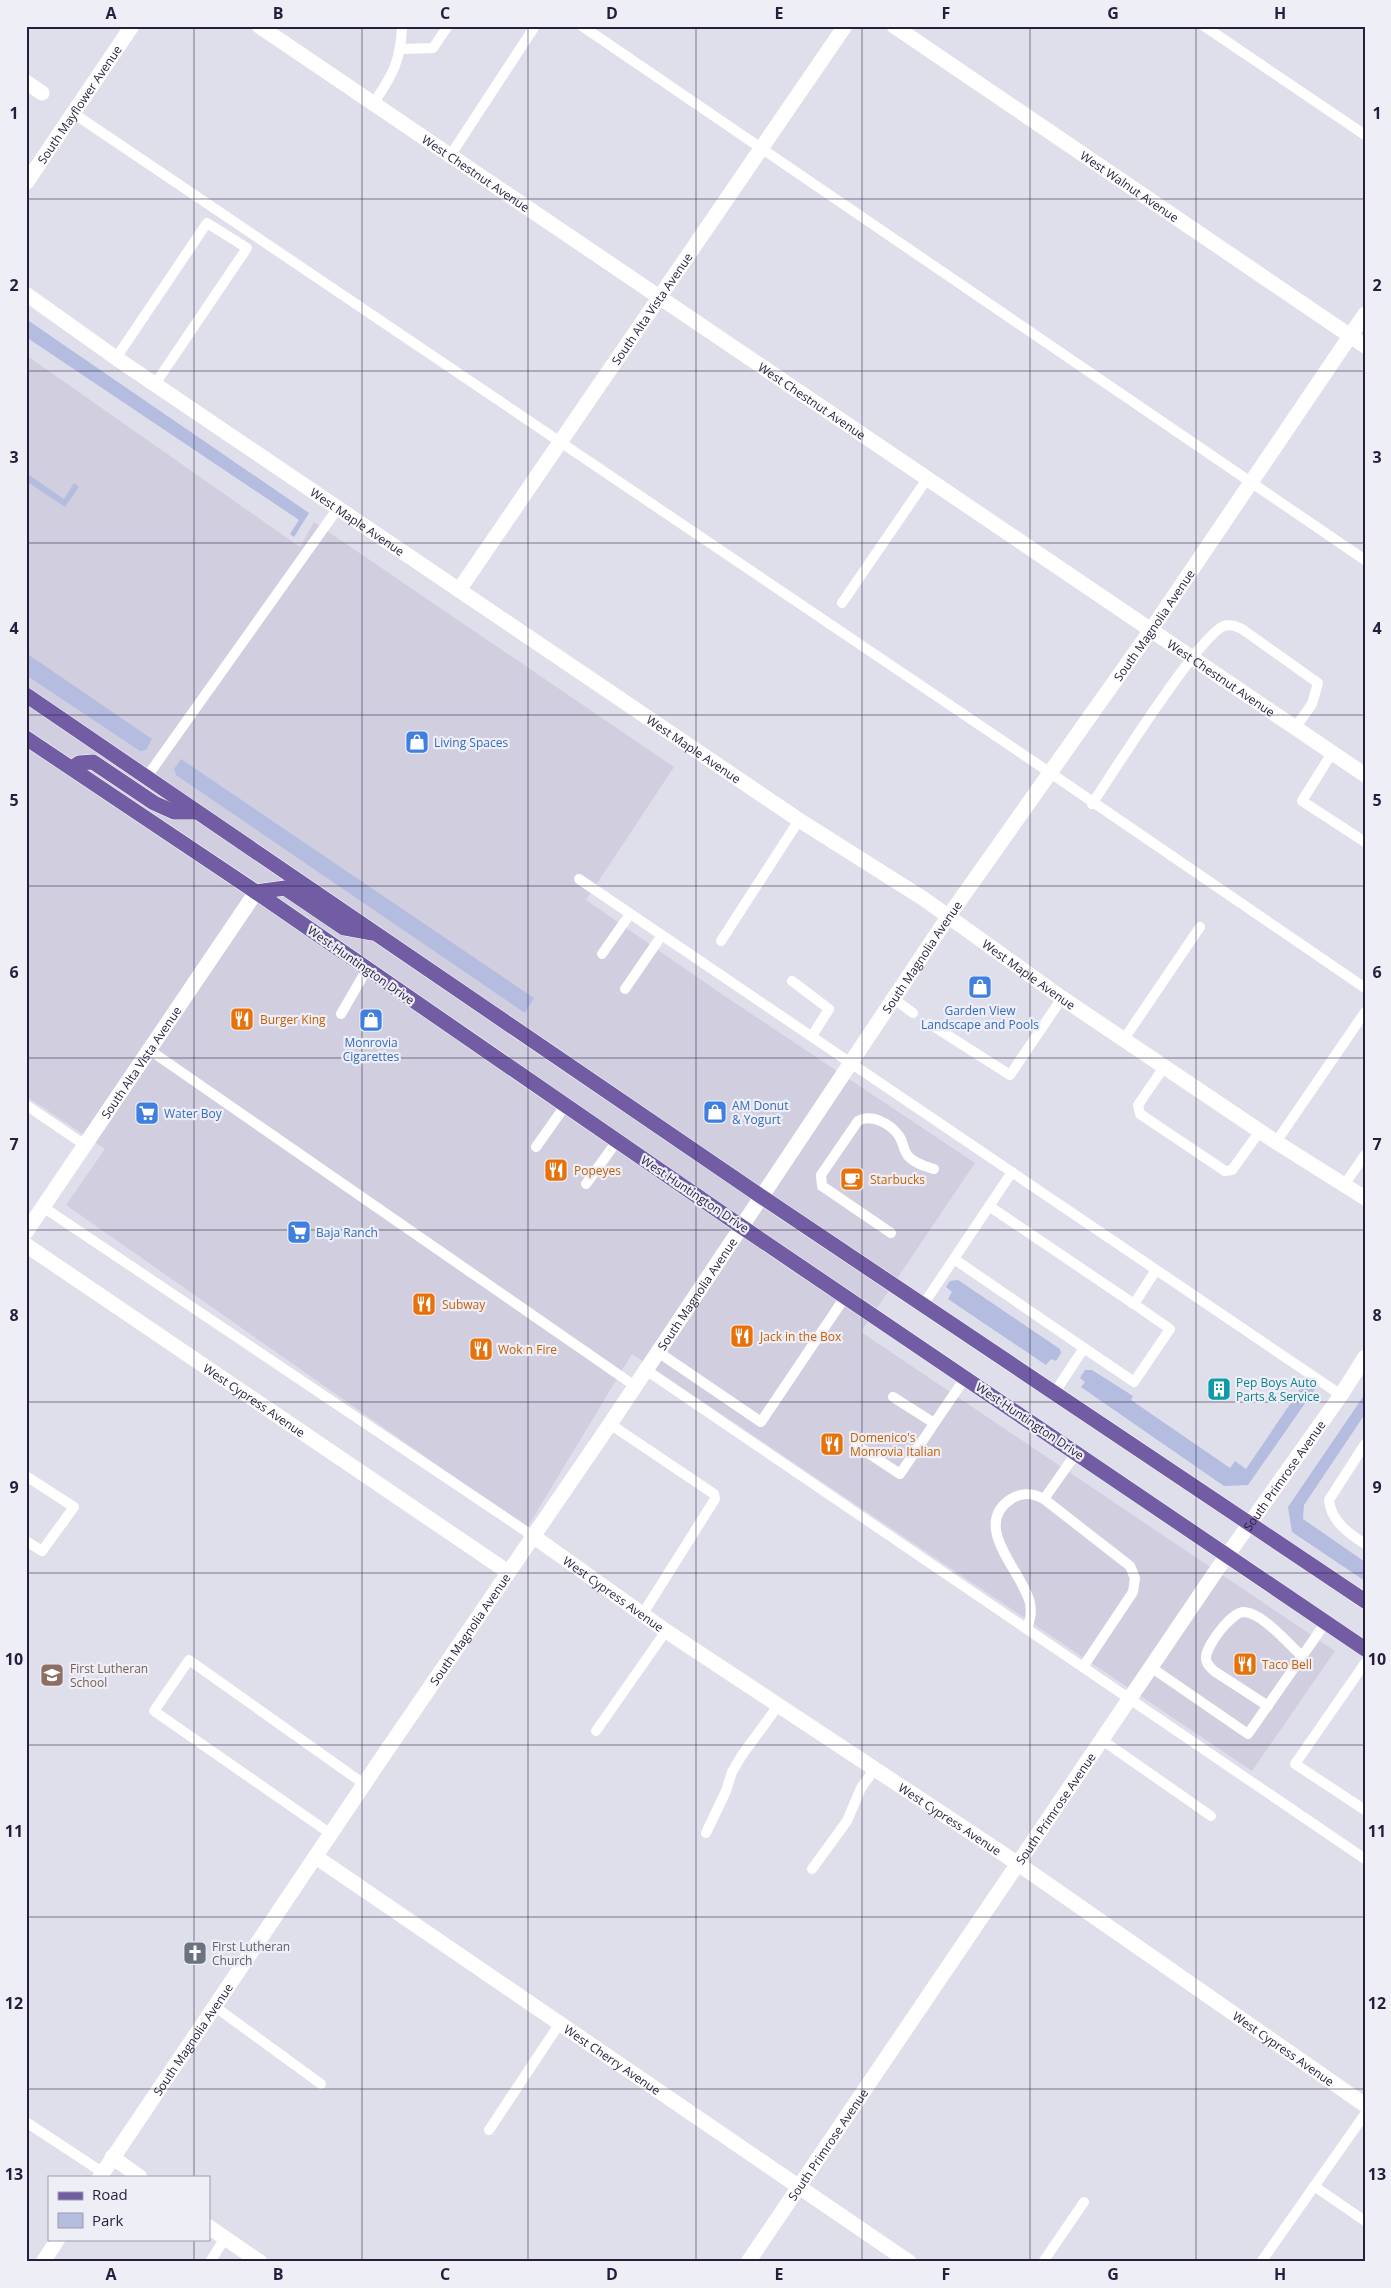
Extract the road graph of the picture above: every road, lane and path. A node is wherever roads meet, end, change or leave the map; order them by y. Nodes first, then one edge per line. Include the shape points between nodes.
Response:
1 (132, 26) edge
2 (258, 26) edge
3 (402, 26) edge
4 (448, 26) edge
5 (535, 26) edge
6 (582, 26) edge
7 (845, 26) edge
8 (894, 26) edge
9 (1204, 26) edge
10 (401, 49) junction
11 (26, 82) edge
12 (42, 93) dead end
13 (373, 104) junction
14 (73, 114) junction
15 (1365, 135) edge
16 (762, 148) junction
17 (450, 156) junction
18 (26, 183) edge
19 (26, 294) edge
20 (660, 298) junction
21 (1365, 314) edge
22 (1350, 336) junction
23 (1365, 346) edge
24 (116, 358) junction
25 (155, 384) junction
26 (560, 443) junction
27 (927, 479) junction
28 (1250, 484) junction
29 (338, 508) junction
30 (1365, 560) edge
31 (459, 590) junction
32 (842, 603) dead end
33 (1151, 630) junction
34 (1192, 658) junction
35 (26, 695) edge
36 (1295, 728) junction
37 (26, 738) edge
38 (1332, 753) junction
39 (72, 768) junction
40 (1049, 772) junction
41 (1365, 776) edge
42 (146, 778) junction
43 (1092, 804) junction
44 (196, 812) junction
45 (799, 820) junction
46 (1365, 842) edge
47 (579, 878) dead end
48 (256, 892) junction
49 (630, 914) junction
50 (948, 917) junction
51 (1200, 927) dead end
52 (377, 934) junction
53 (662, 935) junction
54 (721, 941) dead end
55 (602, 954) dead end
56 (368, 970) junction
57 (792, 981) dead end
58 (1365, 988) edge
59 (625, 989) dead end
60 (1062, 998) junction
61 (894, 1000) junction
62 (913, 1012) dead end
63 (1365, 1012) edge
64 (341, 1014) dead end
65 (930, 1024) dead end
66 (812, 1036) junction
67 (1124, 1039) junction
68 (148, 1049) junction
69 (850, 1062) junction
70 (1164, 1066) junction
71 (26, 1106) edge
72 (566, 1106) junction
73 (1260, 1131) junction
74 (616, 1141) junction
75 (1276, 1142) junction
76 (85, 1146) junction
77 (536, 1147) dead end
78 (1365, 1155) edge
79 (934, 1169) dead end
80 (1012, 1172) junction
81 (586, 1184) dead end
82 (1344, 1184) junction
83 (762, 1197) junction
84 (1365, 1198) edge
85 (989, 1206) junction
86 (43, 1207) junction
87 (742, 1227) junction
88 (26, 1232) edge
89 (892, 1233) dead end
90 (26, 1245) edge
91 (954, 1259) junction
92 (1156, 1270) junction
93 (846, 1297) junction
94 (1134, 1304) junction
95 (924, 1305) junction
96 (1084, 1348) junction
97 (658, 1352) junction
98 (1365, 1357) edge
99 (646, 1370) junction
100 (966, 1378) junction
101 (635, 1386) junction
102 (1054, 1392) junction
103 (1341, 1395) junction
104 (893, 1397) dead end
105 (610, 1424) junction
106 (934, 1424) junction
107 (1365, 1444) edge
108 (856, 1445) dead end
109 (1077, 1452) junction
110 (26, 1476) edge
111 (1044, 1499) junction
112 (1250, 1524) junction
113 (533, 1536) junction
114 (26, 1541) edge
115 (1365, 1544) edge
116 (1228, 1554) junction
117 (508, 1572) junction
118 (1365, 1601) edge
119 (642, 1615) junction
120 (1326, 1622) junction
121 (1027, 1629) junction
122 (666, 1631) junction
123 (1365, 1648) edge
124 (1302, 1656) junction
125 (1365, 1663) edge
126 (1083, 1667) junction
127 (1152, 1668) junction
128 (1130, 1700) junction
129 (778, 1706) junction
130 (1268, 1706) junction
131 (596, 1731) dead end
132 (1102, 1740) junction
133 (874, 1770) junction
134 (364, 1784) junction
135 (1365, 1810) edge
136 (1211, 1816) dead end
137 (706, 1833) dead end
138 (331, 1834) junction
139 (316, 1857) junction
140 (1365, 1859) edge
141 (1017, 1863) junction
142 (812, 1869) dead end
143 (214, 2006) junction
144 (560, 2024) junction
145 (321, 2084) dead end
146 (1365, 2105) edge
147 (1365, 2114) edge
148 (26, 2122) edge
149 (489, 2130) dead end
150 (112, 2157) junction
151 (101, 2175) edge
152 (139, 2176) edge
153 (1314, 2186) junction
154 (798, 2187) junction
155 (1084, 2202) dead end
156 (1365, 2221) edge
157 (210, 2228) edge
158 (225, 2238) junction
159 (57, 2240) edge
160 (43, 2262) edge
161 (210, 2262) edge
162 (260, 2262) edge
163 (748, 2262) edge
164 (908, 2262) edge
165 (1043, 2262) edge
166 (1261, 2262) edge

1 - 14 street, South Mayflower Avenue
2 - 13 street, West Chestnut Avenue
3 - 10 lane
4 - 10 lane via 433,48
5 - 17 lane
6 - 16 lane
7 - 16 street, South Alta Vista Avenue
8 - 22 street, West Walnut Avenue
9 - 15 lane
10 - 13 lane via 391,78
11 - 12 street
13 - 17 street, West Chestnut Avenue
14 - 18 street, South Mayflower Avenue
14 - 26 lane
16 - 20 street, South Alta Vista Avenue
16 - 28 lane
17 - 20 street, West Chestnut Avenue
19 - 24 street, West Maple Avenue
20 - 26 street, South Alta Vista Avenue
20 - 27 street, West Chestnut Avenue
21 - 22 street, South Magnolia Avenue
22 - 23 street, West Walnut Avenue
22 - 28 street, South Magnolia Avenue
24 - 25 street, West Maple Avenue
24 - 25 lane via 207,223 247,248
25 - 29 street, West Maple Avenue
26 - 31 street, South Alta Vista Avenue
26 - 40 lane
27 - 32 lane
27 - 33 street, West Chestnut Avenue
28 - 30 lane
28 - 33 street, South Magnolia Avenue
29 - 31 street, West Maple Avenue
29 - 42 lane
31 - 45 street, West Maple Avenue
33 - 34 street, West Chestnut Avenue
33 - 40 street, South Magnolia Avenue
34 - 36 street, West Chestnut Avenue
34 - 36 lane via 1219,628 1235,625 1242,628 1318,683 1312,704
34 - 43 lane
35 - 42 main road
36 - 38 street, West Chestnut Avenue
37 - 39 main road, West Huntington Drive
38 - 41 street, West Chestnut Avenue
38 - 46 lane via 1302,801
39 - 44 main road via 79,763 93,762 154,803 174,812
39 - 48 main road, West Huntington Drive
40 - 43 lane
40 - 50 street, South Magnolia Avenue
42 - 44 main road
43 - 58 lane
44 - 52 main road
45 - 50 street, West Maple Avenue
45 - 54 lane
47 - 49 lane
48 - 52 main road via 285,888 344,928
48 - 56 main road, West Huntington Drive
48 - 68 street, South Alta Vista Avenue
49 - 53 lane
49 - 55 lane
50 - 60 street, West Maple Avenue
50 - 61 street, South Magnolia Avenue
51 - 67 lane
52 - 83 main road
53 - 59 lane
53 - 66 lane
56 - 64 lane
56 - 72 main road, West Huntington Drive
57 - 66 lane via 829,1008
60 - 65 lane via 1010,1075
60 - 67 street, West Maple Avenue
61 - 62 lane
61 - 69 street, South Magnolia Avenue
63 - 75 lane
66 - 69 lane
67 - 70 street, West Maple Avenue
68 - 76 street, South Alta Vista Avenue
68 - 101 lane
69 - 80 lane
69 - 83 street, South Magnolia Avenue
70 - 73 street, West Maple Avenue
70 - 73 lane via 1138,1105 1140,1114 1225,1171 1232,1170
71 - 76 lane
72 - 74 main road, West Huntington Drive
72 - 77 lane
73 - 75 street, West Maple Avenue
74 - 81 lane
74 - 87 main road, West Huntington Drive
75 - 82 street, West Maple Avenue
76 - 86 street, South Alta Vista Avenue
78 - 82 lane
79 - 89 lane via 916,1163 908,1156 900,1136 879,1120 869,1118 858,1121 821,1175 822,1186
80 - 85 lane
80 - 92 lane
82 - 84 street, West Maple Avenue
83 - 87 street, South Magnolia Avenue
83 - 95 main road
85 - 91 lane
85 - 94 lane
86 - 88 street, South Alta Vista Avenue
86 - 113 lane
87 - 93 main road, West Huntington Drive
87 - 97 street, South Magnolia Avenue
90 - 117 street, West Cypress Avenue
91 - 95 lane
91 - 96 lane
92 - 94 lane
92 - 103 lane
93 - 97 lane via 761,1422
93 - 100 main road, West Huntington Drive
94 - 96 lane via 1170,1328 1134,1382
95 - 102 main road
96 - 102 lane
97 - 99 street, South Magnolia Avenue
98 - 103 street, South Primrose Avenue
99 - 101 street, South Magnolia Avenue
99 - 121 lane
100 - 106 lane
100 - 109 main road, West Huntington Drive
101 - 105 street, South Magnolia Avenue
102 - 112 main road
103 - 112 street, South Primrose Avenue
104 - 106 lane
105 - 113 street, South Magnolia Avenue
105 - 119 lane via 714,1494 715,1500
106 - 108 lane via 900,1474
107 - 115 lane via 1329,1500 1334,1518
109 - 111 lane
109 - 116 main road, West Huntington Drive
110 - 114 lane via 74,1508 42,1552
111 - 121 lane via 1034,1494 1014,1497 1000,1510 995,1530 1029,1601 1031,1620
111 - 126 lane via 1130,1566 1135,1578 1133,1592
112 - 116 street, South Primrose Avenue
112 - 118 main road
113 - 117 street, South Magnolia Avenue
113 - 119 street, West Cypress Avenue
116 - 120 main road, West Huntington Drive
116 - 127 street, South Primrose Avenue
117 - 134 street, South Magnolia Avenue
119 - 122 street, West Cypress Avenue
120 - 123 main road, West Huntington Drive
120 - 124 lane
121 - 126 lane
122 - 129 street, West Cypress Avenue
122 - 131 lane
124 - 130 lane
124 - 130 lane via 1264,1621 1244,1612 1231,1618 1210,1646 1206,1660 1208,1665
125 - 135 lane via 1295,1764
126 - 128 lane
127 - 128 street, South Primrose Avenue
127 - 130 lane via 1248,1734
128 - 132 street, South Primrose Avenue
128 - 140 lane
129 - 133 street, West Cypress Avenue
129 - 137 lane via 732,1772
132 - 136 lane
132 - 141 street, South Primrose Avenue
133 - 141 street, West Cypress Avenue
133 - 142 lane via 861,1788 847,1821
134 - 138 street, South Magnolia Avenue
134 - 138 lane via 189,1660 154,1711
138 - 139 street, South Magnolia Avenue
139 - 143 street, South Magnolia Avenue
139 - 144 street, West Cherry Avenue
141 - 146 street, West Cypress Avenue
141 - 154 street, South Primrose Avenue
143 - 145 lane
143 - 150 street, South Magnolia Avenue
144 - 149 lane
144 - 154 street, West Cherry Avenue
147 - 153 lane
148 - 151 lane
150 - 151 street, South Magnolia Avenue
150 - 152 street
153 - 156 lane
153 - 166 lane
154 - 163 street, South Primrose Avenue
154 - 164 street, West Cherry Avenue
155 - 165 lane
157 - 158 street
158 - 161 lane
158 - 162 street
159 - 160 street

